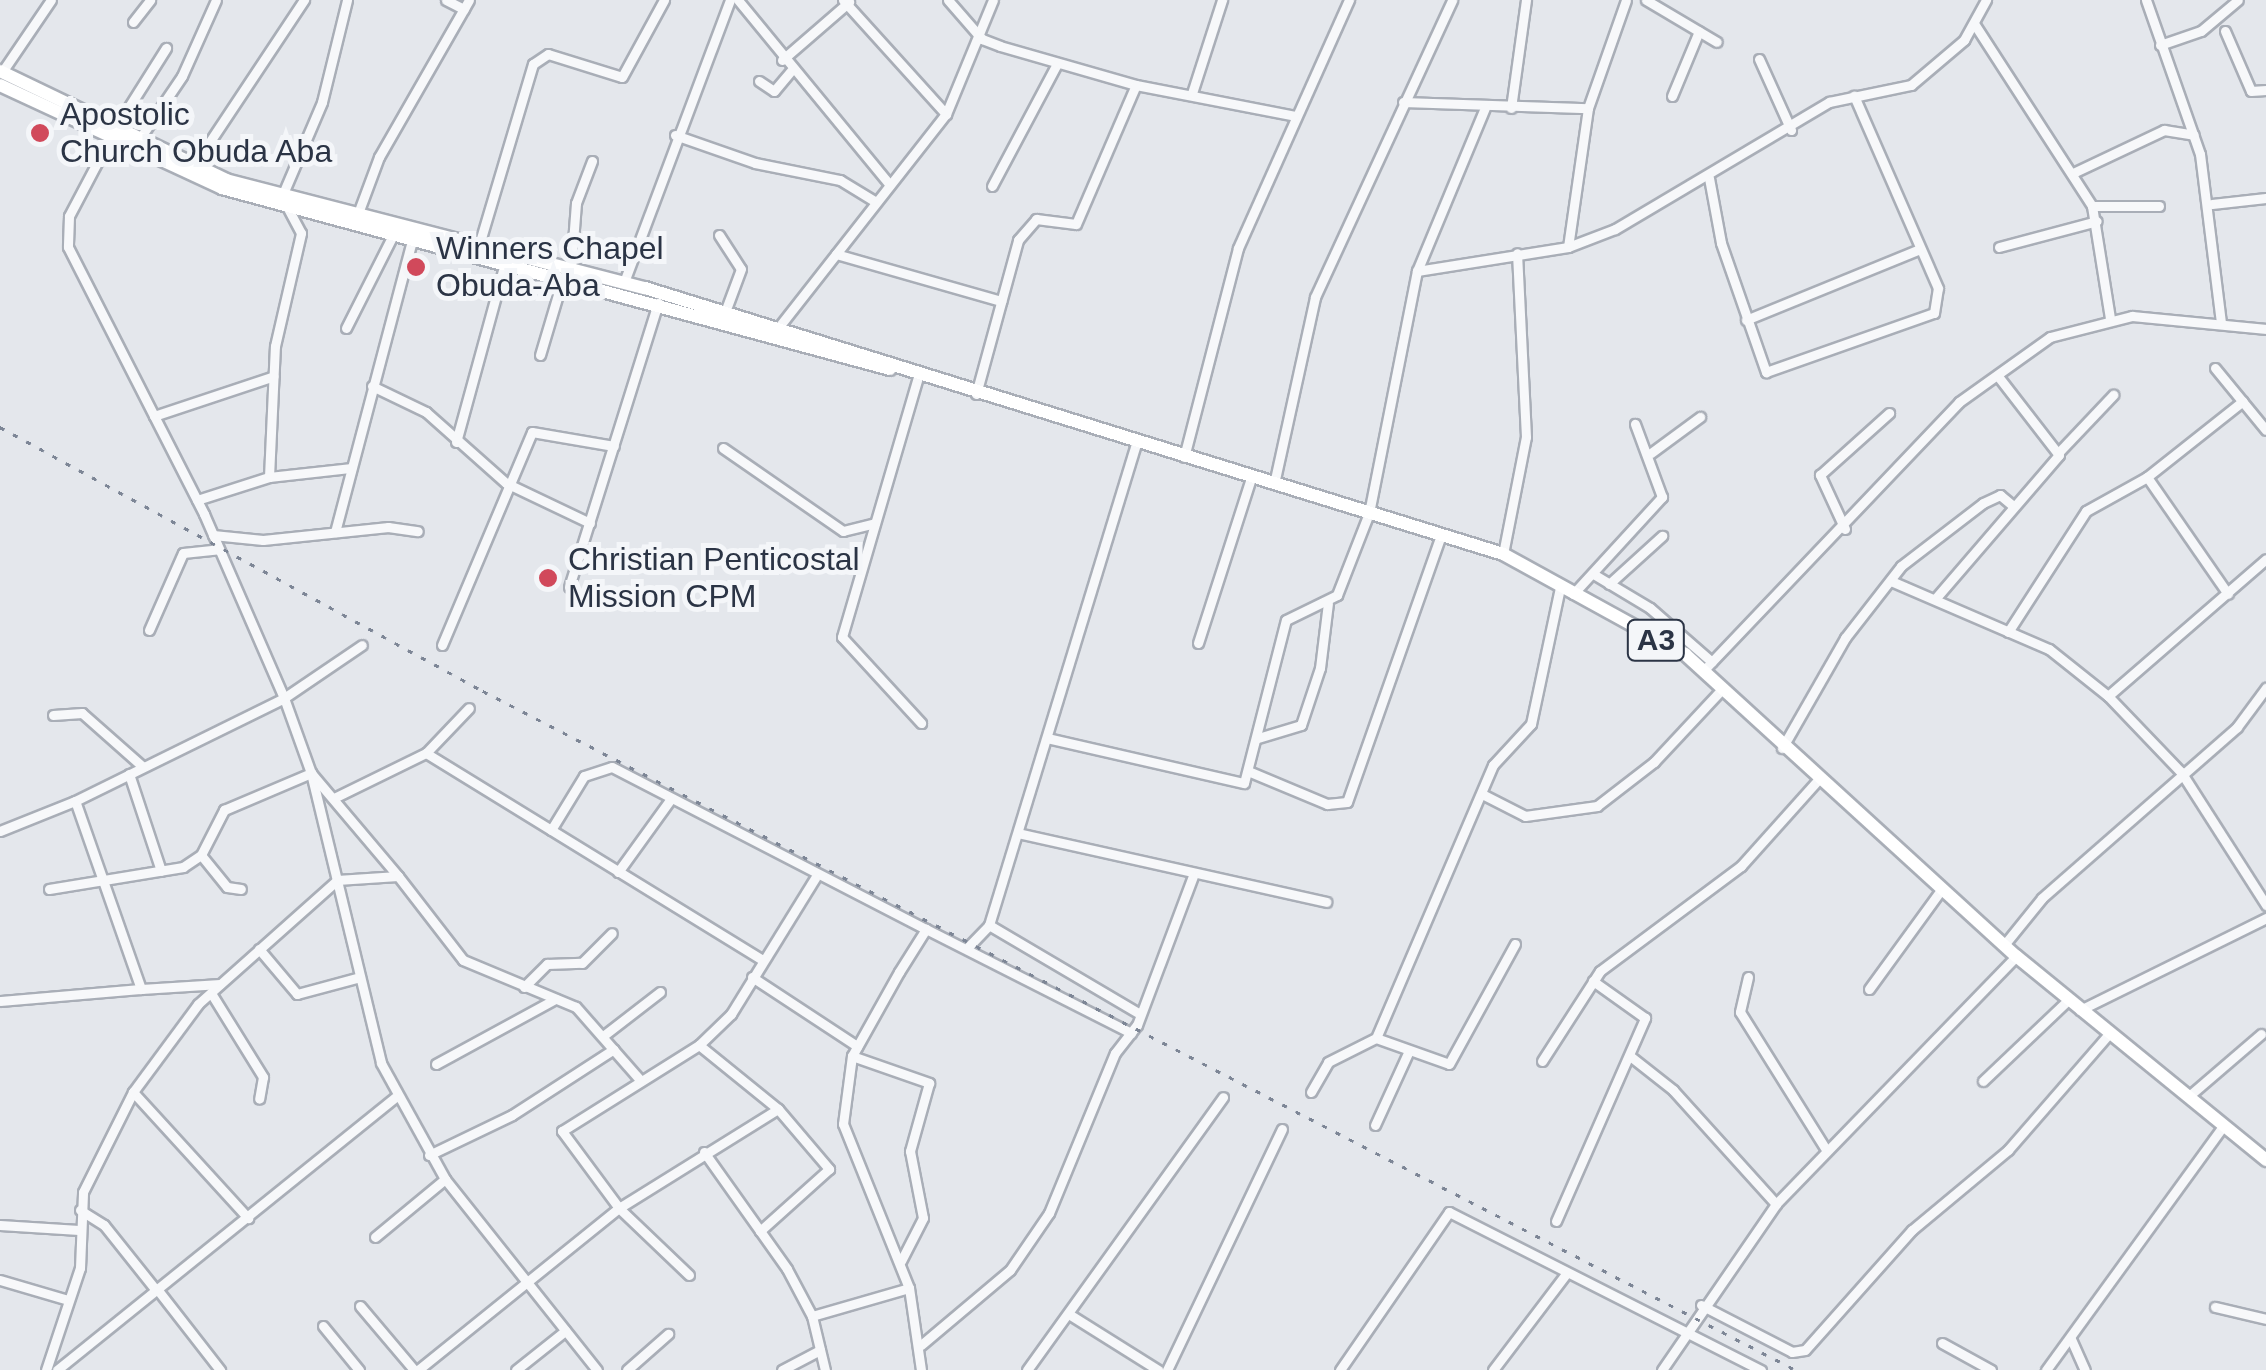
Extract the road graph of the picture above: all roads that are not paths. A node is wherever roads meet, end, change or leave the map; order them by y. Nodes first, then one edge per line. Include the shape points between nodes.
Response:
1 (50, 0) edge
2 (150, 0) edge
3 (216, 0) edge
4 (304, 0) edge
5 (347, 0) edge
6 (446, 0) edge
7 (664, 0) edge
8 (734, 0) edge
9 (948, 0) edge
10 (992, 0) edge
11 (1222, 0) edge
12 (1349, 0) edge
13 (1452, 0) edge
14 (1526, 0) edge
15 (1626, 0) edge
16 (1646, 0) edge
17 (1986, 0) edge
18 (2146, 0) edge
19 (2238, 0) edge
20 (847, 1) edge
21 (466, 5) edge
22 (134, 22) dead end
23 (1975, 25) junction
24 (1699, 31) junction
25 (2225, 31) dead end
26 (978, 36) junction
27 (1717, 42) dead end
28 (2160, 45) junction
29 (166, 48) dead end
30 (1760, 59) dead end
31 (782, 60) junction
32 (1057, 64) junction
33 (791, 71) junction
34 (1, 76) edge
35 (759, 81) dead end
36 (1136, 85) junction
37 (2266, 90) edge
38 (1192, 93) junction
39 (1672, 96) dead end
40 (1854, 96) junction
41 (1403, 102) junction
42 (1485, 108) junction
43 (1511, 108) junction
44 (1588, 108) junction
45 (946, 114) junction
46 (1295, 116) junction
47 (1791, 130) junction
48 (675, 135) junction
49 (2194, 135) junction
50 (111, 136) junction
51 (137, 142) junction
52 (160, 158) junction
53 (592, 161) dead end
54 (193, 167) junction
55 (2073, 173) junction
56 (1709, 178) junction
57 (890, 185) junction
58 (992, 186) dead end
59 (2266, 198) edge
60 (284, 202) junction
61 (876, 202) junction
62 (2212, 204) junction
63 (2092, 206) junction
64 (2159, 206) dead end
65 (357, 216) junction
66 (2097, 221) junction
67 (394, 235) junction
68 (719, 235) dead end
69 (412, 240) junction
70 (479, 245) junction
71 (1568, 247) junction
72 (1998, 247) dead end
73 (1920, 249) junction
74 (836, 254) junction
75 (1516, 254) junction
76 (505, 263) junction
77 (1416, 271) junction
78 (567, 273) junction
79 (624, 282) junction
80 (1001, 302) junction
81 (658, 303) junction
82 (726, 312) junction
83 (2110, 319) junction
84 (1746, 320) junction
85 (2221, 322) junction
86 (346, 328) dead end
87 (778, 328) junction
88 (2266, 328) edge
89 (540, 355) dead end
90 (2215, 368) dead end
91 (903, 371) junction
92 (274, 376) junction
93 (1998, 376) junction
94 (918, 377) junction
95 (372, 386) junction
96 (976, 394) junction
97 (2113, 395) dead end
98 (2244, 400) junction
99 (1890, 413) dead end
100 (154, 416) junction
101 (1700, 417) dead end
102 (1635, 424) dead end
103 (2266, 430) edge
104 (456, 442) junction
105 (1136, 444) junction
106 (614, 446) junction
107 (723, 448) dead end
108 (2059, 452) junction
109 (1651, 453) junction
110 (1184, 456) junction
111 (350, 468) junction
112 (269, 477) junction
113 (2147, 477) junction
114 (1251, 478) junction
115 (506, 483) junction
116 (1274, 484) junction
117 (196, 500) junction
118 (2012, 505) junction
119 (1369, 513) junction
120 (590, 523) junction
121 (875, 523) junction
122 (1844, 529) junction
123 (335, 532) junction
124 (418, 532) dead end
125 (213, 535) junction
126 (1441, 535) junction
127 (1662, 536) dead end
128 (219, 550) junction
129 (1503, 554) junction
130 (2266, 559) edge
131 (1595, 576) junction
132 (1890, 581) junction
133 (1609, 584) junction
134 (1560, 586) junction
135 (570, 587) dead end
136 (1573, 594) junction
137 (2228, 594) junction
138 (1935, 599) junction
139 (1328, 603) junction
140 (149, 630) dead end
141 (2008, 632) junction
142 (1198, 643) dead end
143 (362, 645) dead end
144 (442, 645) dead end
145 (1708, 666) junction
146 (2266, 688) edge
147 (1722, 690) junction
148 (2108, 696) junction
149 (284, 698) junction
150 (469, 708) dead end
151 (53, 715) dead end
152 (920, 723) dead end
153 (1047, 738) junction
154 (1258, 738) junction
155 (1782, 748) junction
156 (426, 753) junction
157 (143, 766) junction
158 (1248, 771) junction
159 (2181, 772) junction
160 (311, 773) junction
161 (128, 774) junction
162 (1817, 781) junction
163 (1482, 794) junction
164 (336, 797) junction
165 (670, 800) junction
166 (75, 801) junction
167 (550, 830) junction
168 (0, 831) edge
169 (1018, 833) junction
170 (201, 855) junction
171 (161, 871) junction
172 (618, 872) junction
173 (398, 876) junction
174 (1193, 876) junction
175 (104, 878) junction
176 (815, 878) junction
177 (337, 880) junction
178 (48, 889) dead end
179 (241, 889) dead end
180 (1941, 890) junction
181 (1326, 902) dead end
182 (2266, 905) edge
183 (2266, 918) edge
184 (989, 925) junction
185 (926, 930) junction
186 (612, 933) dead end
187 (1515, 944) dead end
188 (969, 946) junction
189 (2004, 946) junction
190 (259, 949) junction
191 (2016, 956) junction
192 (761, 960) junction
193 (360, 977) junction
194 (752, 977) junction
195 (1748, 977) dead end
196 (1594, 981) junction
197 (223, 984) junction
198 (524, 987) junction
199 (141, 989) junction
200 (1869, 989) dead end
201 (660, 992) dead end
202 (211, 993) junction
203 (554, 999) junction
204 (2068, 1000) junction
205 (0, 1001) edge
206 (2080, 1010) junction
207 (1140, 1014) junction
208 (1131, 1033) junction
209 (2109, 1034) junction
210 (2261, 1034) dead end
211 (603, 1036) junction
212 (1376, 1038) junction
213 (699, 1044) junction
214 (614, 1049) junction
215 (855, 1051) junction
216 (1408, 1053) junction
217 (1630, 1056) junction
218 (1542, 1061) dead end
219 (436, 1064) dead end
220 (641, 1081) junction
221 (1982, 1081) dead end
222 (133, 1092) junction
223 (1312, 1092) dead end
224 (2189, 1096) junction
225 (395, 1097) junction
226 (1224, 1097) dead end
227 (259, 1099) dead end
228 (778, 1108) junction
229 (1375, 1125) dead end
230 (2224, 1126) junction
231 (1282, 1129) dead end
232 (1825, 1148) junction
233 (2262, 1151) edge
234 (704, 1152) junction
235 (429, 1154) junction
236 (444, 1179) junction
237 (1776, 1204) junction
238 (619, 1208) junction
239 (80, 1210) junction
240 (248, 1218) junction
241 (1556, 1221) dead end
242 (0, 1224) edge
243 (79, 1230) junction
244 (760, 1231) junction
245 (375, 1237) dead end
246 (900, 1262) junction
247 (689, 1275) dead end
248 (1565, 1275) junction
249 (0, 1280) edge
250 (528, 1284) junction
251 (909, 1288) junction
252 (156, 1289) junction
253 (68, 1300) junction
254 (1701, 1305) junction
255 (360, 1306) dead end
256 (2215, 1307) dead end
257 (812, 1316) junction
258 (1072, 1316) junction
259 (2266, 1319) edge
260 (323, 1326) dead end
261 (1684, 1330) junction
262 (565, 1331) junction
263 (668, 1334) dead end
264 (2071, 1340) junction
265 (1942, 1343) dead end
266 (921, 1346) junction
267 (820, 1350) junction
268 (1758, 1369) edge
269 (46, 1370) edge
270 (57, 1370) edge
271 (220, 1370) edge
272 (360, 1370) edge
273 (416, 1370) edge
274 (516, 1370) edge
275 (597, 1370) edge
276 (627, 1370) edge
277 (782, 1370) edge
278 (824, 1370) edge
279 (921, 1370) edge
280 (1027, 1370) edge
281 (1158, 1370) edge
282 (1167, 1370) edge
283 (1340, 1370) edge
284 (1493, 1370) edge
285 (1662, 1370) edge
286 (1991, 1370) edge
287 (2046, 1370) edge
288 (2086, 1370) edge

1 - 34 street
2 - 22 street
3 - 51 street via 182,76
4 - 54 street
5 - 60 street via 322,102
6 - 21 street
7 - 70 street via 622,77 548,54 533,64
8 - 31 street
8 - 48 street
9 - 26 street
10 - 26 street
11 - 38 street
12 - 46 street
13 - 41 street
14 - 43 street
15 - 44 street
16 - 24 street
17 - 23 street
18 - 28 street
19 - 28 street via 2201,31
20 - 31 street
20 - 45 street
21 - 65 street via 380,157
23 - 40 street via 1911,85
23 - 55 street
24 - 27 street
24 - 39 street
25 - 37 street via 2252,90
26 - 32 street
26 - 45 street
28 - 49 street
29 - 50 street
30 - 47 street
31 - 33 street
32 - 36 street
32 - 58 street
33 - 35 street via 774,91
33 - 57 street
34 - 50 highway, A3
36 - 38 street
36 - 80 street via 1076,224 1030,222
38 - 46 street
40 - 47 street via 1829,102
40 - 73 street
41 - 42 street
41 - 116 street via 1315,297
42 - 43 street
42 - 77 street
43 - 44 street
44 - 71 street
45 - 57 street
46 - 110 street via 1224,288
47 - 56 street
48 - 61 street via 754,163 840,180
48 - 79 street
49 - 55 street via 2164,130
49 - 62 street
50 - 51 highway, A3
50 - 52 highway, A3
50 - 100 street via 69,216 68,247
51 - 52 highway, A3
52 - 54 highway, A3
52 - 60 highway, A3
53 - 78 street via 576,204
54 - 60 highway, A3
55 - 63 street
56 - 71 street
56 - 84 street
57 - 61 street
59 - 62 street
60 - 65 highway, A3
60 - 67 highway, A3
60 - 92 street via 300,233
61 - 74 street
62 - 85 street
63 - 64 street
63 - 66 street
65 - 70 highway, A3
66 - 72 street
66 - 83 street
67 - 69 highway, A3
67 - 86 street
68 - 82 street via 741,269
69 - 76 highway, A3
69 - 95 street
70 - 78 highway, A3
71 - 75 street
73 - 84 street
73 - 84 street via 1941,304 1909,326 1768,372
74 - 80 street
74 - 87 street
75 - 77 street
75 - 129 street via 1526,437
76 - 78 highway, A3
76 - 104 street
77 - 119 street
78 - 79 highway, A3
78 - 81 highway, A3
78 - 89 street
79 - 82 highway, A3
80 - 96 street
81 - 91 highway, A3
81 - 106 street
82 - 87 highway, A3
83 - 85 street
83 - 93 street via 2056,334
85 - 88 street
87 - 91 highway, A3
90 - 98 street
91 - 94 highway, A3
92 - 100 street
92 - 112 street
93 - 108 street
93 - 122 street via 1944,416
94 - 96 highway, A3
94 - 121 street
95 - 104 street via 415,406
95 - 111 street
96 - 105 highway, A3
97 - 108 street
98 - 103 street
98 - 113 street
99 - 122 street via 1820,474
100 - 117 street
101 - 109 street
102 - 109 street
104 - 115 street
105 - 110 highway, A3
105 - 153 street
106 - 115 street via 536,428
106 - 120 street
107 - 121 street via 843,531
108 - 118 street
109 - 131 street via 1662,497
110 - 114 highway, A3
111 - 112 street
111 - 123 street
112 - 117 street
113 - 137 street
113 - 141 street via 2086,511
114 - 116 highway, A3
114 - 142 street
115 - 120 street
115 - 144 street
116 - 119 highway, A3
117 - 125 street
118 - 132 street via 2000,495 1984,503
118 - 138 street
119 - 126 highway, A3
119 - 139 street via 1342,587
120 - 135 street
121 - 152 street via 843,646
122 - 145 street
123 - 124 street
123 - 125 street via 263,540
125 - 128 street
126 - 129 highway, A3
126 - 158 street via 1348,802 1327,804
127 - 133 street
128 - 140 street via 183,554
128 - 149 street
129 - 134 highway, A3
130 - 137 street
131 - 133 street
131 - 136 street
132 - 138 street
132 - 155 street via 1845,638
133 - 145 street
134 - 136 highway, A3
134 - 163 street via 1532,724 1494,765
136 - 145 highway, A3
137 - 148 street
138 - 141 street
139 - 154 street via 1286,620
139 - 154 street via 1320,668 1301,725
141 - 148 street via 2055,653
143 - 149 street
145 - 147 highway, A3
146 - 159 street via 2238,728
147 - 155 highway, A3
147 - 163 street via 1654,762 1598,806 1526,816
148 - 159 street
149 - 157 street
149 - 160 street
150 - 156 street
151 - 157 street via 82,713
153 - 158 street via 1235,784
153 - 169 street
154 - 158 street
155 - 162 highway, A3
156 - 164 street
156 - 167 street
157 - 161 street
159 - 182 street
159 - 189 street via 2042,898
160 - 164 street
160 - 170 street via 224,810
160 - 177 street
161 - 166 street
161 - 171 street
162 - 180 highway, A3
162 - 196 street via 1741,866
163 - 212 street
164 - 173 street
165 - 167 street via 602,766 584,776
165 - 172 street
165 - 176 street
166 - 168 street
166 - 175 street
167 - 172 street
169 - 174 street
169 - 184 street
170 - 171 street
170 - 179 street via 226,887
171 - 175 street
172 - 192 street
173 - 177 street
173 - 198 street via 463,960
174 - 181 street
174 - 207 street
175 - 178 street
175 - 199 street
176 - 185 street
176 - 192 street
177 - 190 street
177 - 193 street
180 - 189 highway, A3
180 - 200 street
183 - 206 street
184 - 188 street
184 - 207 street
185 - 188 street
185 - 215 street
186 - 198 street via 582,963 547,964
187 - 216 street via 1452,1062 1440,1066
188 - 208 street via 978,960 1072,996
189 - 191 highway, A3
190 - 193 street via 297,994
190 - 197 street
191 - 204 highway, A3
191 - 232 street
192 - 194 street
193 - 225 street
194 - 213 street via 731,1014
194 - 215 street
195 - 232 street via 1742,1016
196 - 217 street via 1646,1015
196 - 218 street
197 - 199 street
197 - 202 street
198 - 203 street
199 - 205 street
201 - 211 street
202 - 222 street
202 - 227 street via 263,1077
203 - 211 street via 576,1007
203 - 219 street
204 - 206 highway, A3
204 - 221 street
206 - 209 highway, A3
207 - 208 street
208 - 266 street via 1024,1256
209 - 224 highway, A3
209 - 254 street via 2008,1150 1912,1230 1804,1350 1778,1345
210 - 224 street
211 - 214 street
212 - 216 street
212 - 223 street via 1328,1062
213 - 220 street
213 - 228 street
214 - 220 street
214 - 235 street via 512,1115
215 - 246 street via 843,1124
215 - 246 street via 930,1083 910,1151 923,1218
216 - 229 street
217 - 237 street via 1674,1090
217 - 241 street
220 - 238 street via 562,1131
222 - 239 street via 95,1160
222 - 240 street
224 - 230 highway, A3
225 - 235 street
225 - 240 street
226 - 258 street
228 - 234 street
228 - 244 street via 830,1173
230 - 233 highway, A3
230 - 264 street
231 - 282 street
232 - 237 street
234 - 238 street
234 - 244 street
235 - 236 street
236 - 245 street
236 - 250 street
237 - 254 street
238 - 247 street
238 - 250 street
239 - 243 street
239 - 252 street via 104,1226
240 - 252 street
242 - 243 street
243 - 253 street via 80,1268
244 - 257 street
246 - 251 street
248 - 261 street
248 - 283 street via 1542,1256 1445,1214
248 - 284 street
249 - 253 street
250 - 262 street
250 - 273 street
251 - 257 street
251 - 266 street
252 - 270 street
252 - 271 street
253 - 269 street
254 - 261 street
255 - 273 street
256 - 259 street
257 - 267 street
258 - 280 street
258 - 281 street
260 - 272 street
261 - 268 street
261 - 285 street
262 - 274 street
262 - 275 street
263 - 276 street
264 - 287 street
264 - 288 street
265 - 286 street
266 - 279 street
267 - 277 street
267 - 278 street

